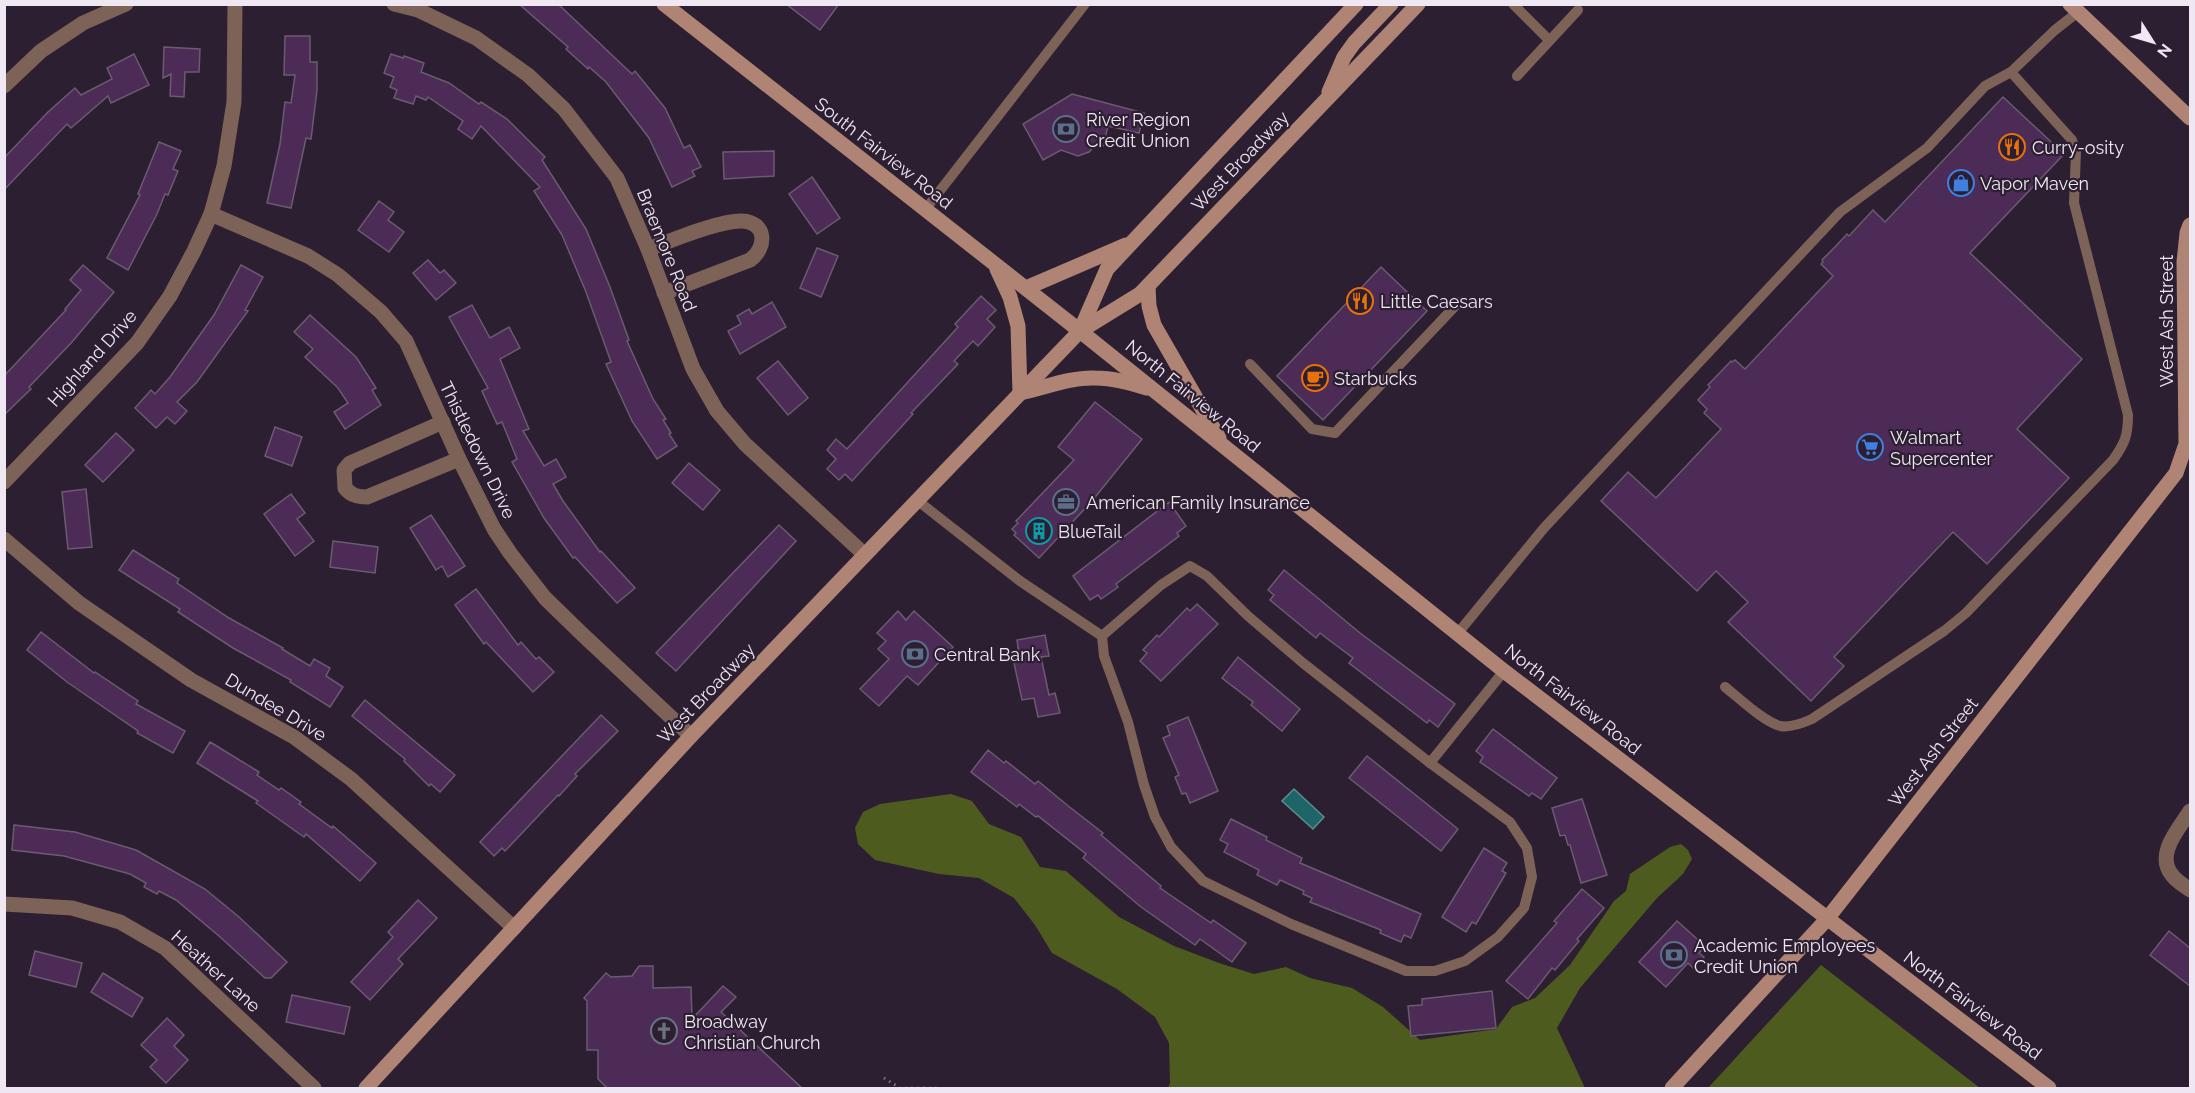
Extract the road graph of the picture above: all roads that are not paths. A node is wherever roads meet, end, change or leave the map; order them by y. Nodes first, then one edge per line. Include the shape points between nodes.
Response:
1 (126, 4) edge
2 (236, 4) edge
3 (394, 4) edge
4 (664, 4) edge
5 (1085, 4) edge
6 (1356, 4) edge
7 (1391, 4) edge
8 (1418, 4) edge
9 (1513, 4) edge
10 (2078, 7) edge
11 (1578, 10) dead end
12 (1550, 40) junction
13 (2011, 72) junction
14 (1516, 76) dead end
15 (4, 86) edge
16 (1325, 100) junction
17 (2190, 118) edge
18 (925, 210) junction
19 (211, 214) junction
20 (2190, 225) edge
21 (1132, 243) junction
22 (648, 249) junction
23 (995, 264) junction
24 (1148, 286) junction
25 (1026, 288) junction
26 (664, 293) junction
27 (1459, 302) dead end
28 (1080, 331) junction
29 (1250, 364) dead end
30 (1153, 389) junction
31 (1020, 393) junction
32 (2188, 419) edge
33 (443, 422) junction
34 (1224, 446) junction
35 (459, 459) junction
36 (4, 482) edge
37 (918, 501) junction
38 (4, 538) edge
39 (865, 555) junction
40 (1458, 633) junction
41 (1102, 636) junction
42 (1504, 671) junction
43 (1725, 687) dead end
44 (692, 736) junction
45 (1430, 763) junction
46 (2190, 811) edge
47 (2190, 890) edge
48 (4, 904) edge
49 (1827, 919) junction
50 (514, 928) junction
51 (314, 1089) edge
52 (366, 1089) edge
53 (1672, 1089) edge
54 (2049, 1089) edge

1 - 15 street via 83,23 41,51
2 - 19 street, Highland Drive via 234,102 224,166
3 - 22 street, Braemore Road via 418,10 476,38 528,75 564,109 617,178
4 - 18 street, South Fairview Road
5 - 18 lane
6 - 21 street, West Broadway
7 - 16 street via 1344,57
8 - 16 street, West Broadway
9 - 12 lane
10 - 13 lane
10 - 17 street
11 - 12 lane
12 - 14 lane
13 - 40 lane via 1985,86 1927,148 1840,212 1544,528
13 - 43 lane via 2072,140 2076,152 2074,203 2128,415 2125,443 1966,613 1812,719 1781,726
16 - 24 street, West Broadway
18 - 23 street, South Fairview Road
19 - 33 street, Thistledown Drive via 308,256 338,275 381,312 406,341
19 - 36 street, Highland Drive via 170,296 137,343
20 - 32 street, West Ash Street via 2184,262
21 - 25 street
21 - 28 street, West Broadway via 1107,269
22 - 26 street, Braemore Road
22 - 26 street via 730,221 750,222 762,236 759,254 750,260
23 - 25 street, South Fairview Road
23 - 31 street via 1018,326
24 - 28 street, West Broadway
24 - 34 street via 1154,325
25 - 28 street, South Fairview Road
26 - 39 street, Braemore Road via 693,369 717,411 745,444
27 - 29 lane via 1335,433 1312,429
28 - 30 street, North Fairview Road
28 - 31 street, West Broadway
30 - 31 street via 1117,380 1083,378
30 - 34 street, North Fairview Road
31 - 37 street, West Broadway
32 - 49 street, West Ash Street via 2186,444 2176,473
33 - 35 street, Thistledown Drive
33 - 35 street via 350,463 344,470 345,488 350,494 367,497
34 - 40 street, North Fairview Road
35 - 44 street, Thistledown Drive via 494,529 545,598
37 - 39 street, West Broadway
37 - 41 lane via 1020,581
38 - 50 street, Dundee Drive via 79,603 191,680 294,737 351,779
39 - 44 street, West Broadway
40 - 42 street, North Fairview Road
41 - 45 lane via 1161,585 1190,566 1207,576 1303,663
41 - 45 lane via 1104,656 1128,722 1144,785 1171,847 1203,881 1291,924 1406,971 1435,970 1465,962 1498,938 1524,908 1532,877 1527,849 1510,822
42 - 45 lane
42 - 49 street, North Fairview Road
44 - 50 street, West Broadway
46 - 47 street via 2167,850 2166,864 2172,876
48 - 51 street, Heather Lane via 72,908 120,922 165,948
49 - 53 street, West Ash Street
49 - 54 street, North Fairview Road
50 - 52 street, West Broadway

